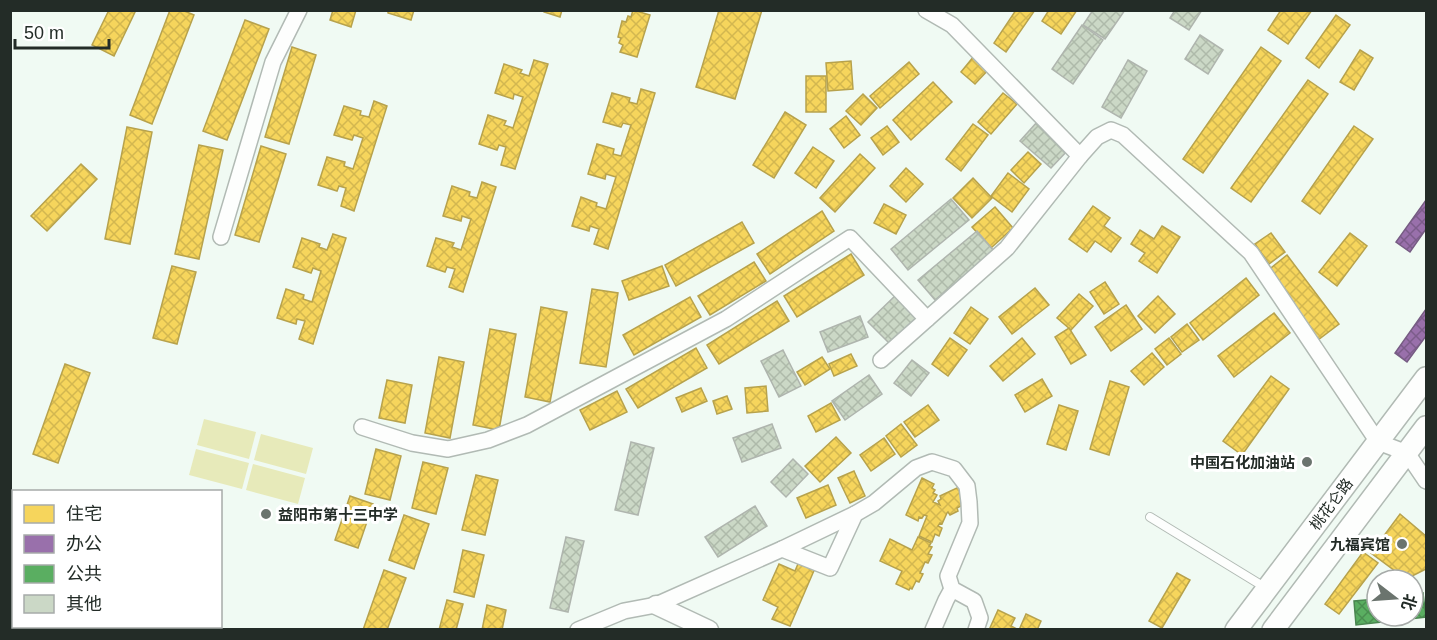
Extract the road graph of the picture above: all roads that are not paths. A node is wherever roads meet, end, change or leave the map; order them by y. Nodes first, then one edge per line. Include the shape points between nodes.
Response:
1 (299, 10) edge
2 (926, 10) edge
3 (1080, 156) junction
4 (221, 237) dead end
5 (927, 319) junction
6 (880, 360) dead end
7 (1426, 378) edge
8 (362, 427) dead end
9 (1426, 427) edge
10 (1377, 442) junction
11 (1407, 453) junction
12 (1426, 481) edge
13 (855, 514) junction
14 (1150, 517) dead end
15 (782, 549) junction
16 (952, 589) junction
17 (1267, 589) junction
18 (656, 605) junction
19 (578, 630) edge
20 (709, 630) edge
21 (933, 630) edge
22 (976, 630) edge
23 (1236, 630) edge
24 (1273, 630) edge

1 - 4 street via 273,62
2 - 3 street via 952,25
3 - 5 street via 1007,248
3 - 10 street via 1097,137 1111,130 1123,135 1251,253
5 - 6 street
5 - 8 street via 850,238 726,319 527,425 488,440 448,449 412,443
7 - 10 main road, 桃花仑路
9 - 11 main road, 桃花仑路
10 - 11 street
10 - 17 main road, 桃花仑路
11 - 12 street
11 - 24 main road, 桃花仑路
13 - 15 street
13 - 15 street via 830,568
13 - 16 street via 916,468 932,462 954,469 967,486 970,523 948,576
14 - 17 lane
15 - 18 street
16 - 21 street
16 - 22 street via 974,601 980,618
17 - 23 main road, 桃花仑路
18 - 19 street via 624,611
18 - 20 street

